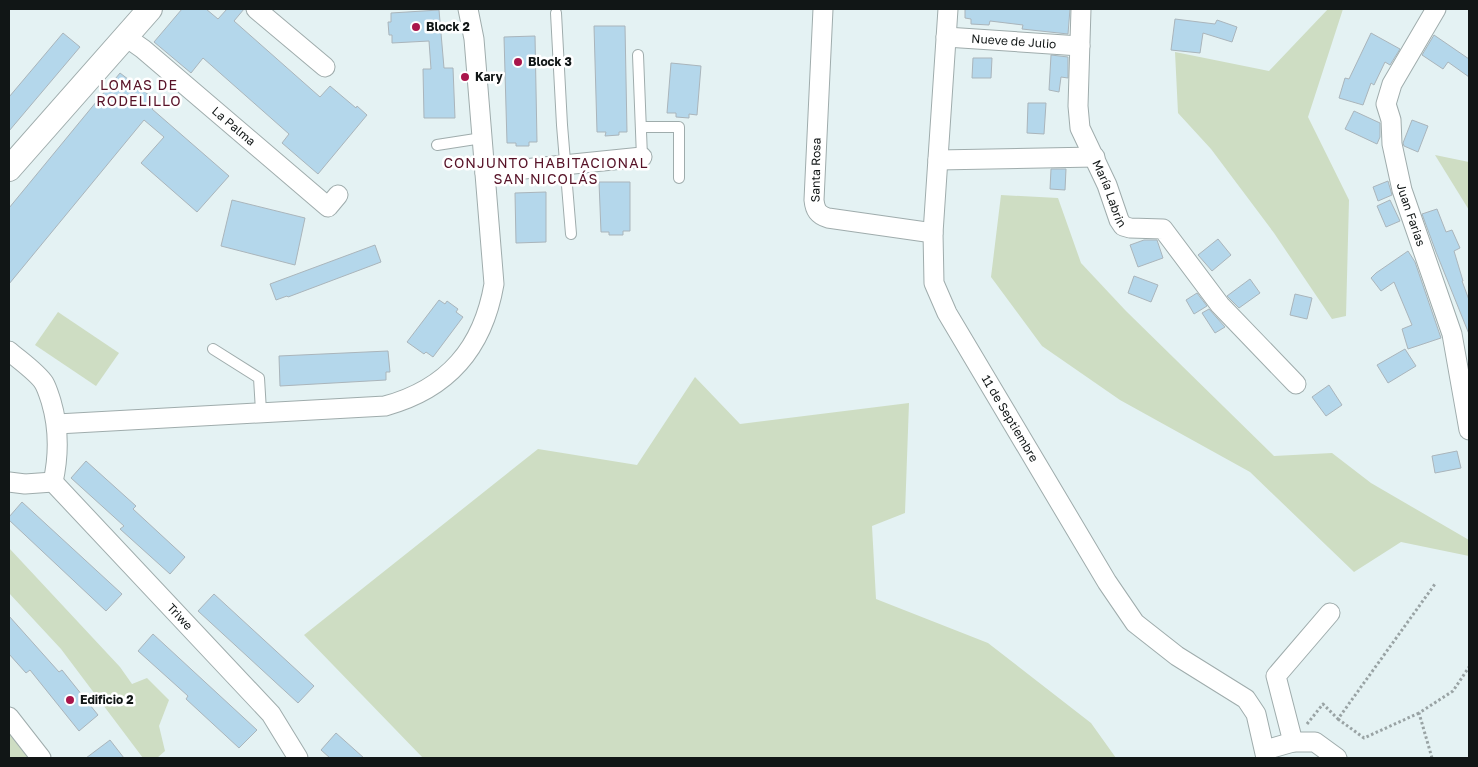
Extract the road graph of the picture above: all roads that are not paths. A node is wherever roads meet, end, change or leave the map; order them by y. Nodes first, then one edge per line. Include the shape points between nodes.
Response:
1 (150, 9) edge
2 (256, 9) edge
3 (468, 9) edge
4 (823, 9) edge
5 (948, 9) edge
6 (1081, 9) edge
7 (1436, 9) edge
8 (556, 13) dead end
9 (126, 37) junction
10 (946, 38) junction
11 (1080, 46) junction
12 (638, 55) dead end
13 (325, 66) dead end
14 (641, 127) junction
15 (482, 138) junction
16 (437, 144) dead end
17 (642, 157) joint
18 (1094, 157) junction
19 (938, 160) junction
20 (565, 165) junction
21 (9, 169) edge
22 (485, 172) junction
23 (678, 178) dead end
24 (338, 195) dead end
25 (933, 232) junction
26 (571, 234) dead end
27 (213, 349) dead end
28 (9, 351) edge
29 (1296, 384) dead end
30 (261, 411) junction
31 (57, 424) junction
32 (1469, 430) edge
33 (9, 482) edge
34 (53, 482) junction
35 (1330, 612) dead end
36 (9, 717) edge
37 (1293, 742) junction
38 (1265, 754) edge
39 (41, 758) edge
40 (298, 758) edge
41 (1337, 758) edge

1 - 9 street
2 - 13 street
3 - 15 street via 474,39
4 - 25 street, Santa Rosa via 814,207 828,218
5 - 10 street, 11 de Septiembre
6 - 11 street, María Labrin
7 - 32 street, Juan Farias via 1392,84 1386,104 1402,190 1452,334
8 - 20 lane
9 - 21 street
9 - 24 street, La Palma via 328,207
10 - 11 street, Nueve de Julio
10 - 19 street, 11 de Septiembre
11 - 18 street, María Labrin via 1080,128
12 - 14 lane
14 - 17 lane
14 - 23 lane via 679,127
15 - 16 lane
15 - 22 street
17 - 20 street
18 - 19 street
18 - 29 street, María Labrin via 1123,226 1163,229 1220,305
19 - 25 street, 11 de Septiembre
20 - 22 street
20 - 26 lane
22 - 30 street via 494,284 486,320 456,367 416,395 385,406
25 - 38 street, 11 de Septiembre via 934,282 947,313 1107,582 1135,623 1177,656 1246,699 1256,714
27 - 30 lane via 259,378
28 - 31 street via 44,382
30 - 31 street
31 - 34 street via 58,453
33 - 34 street
34 - 40 street, Triwe via 271,714
35 - 37 street via 1276,676
36 - 39 street
37 - 38 street
37 - 41 street via 1315,742

